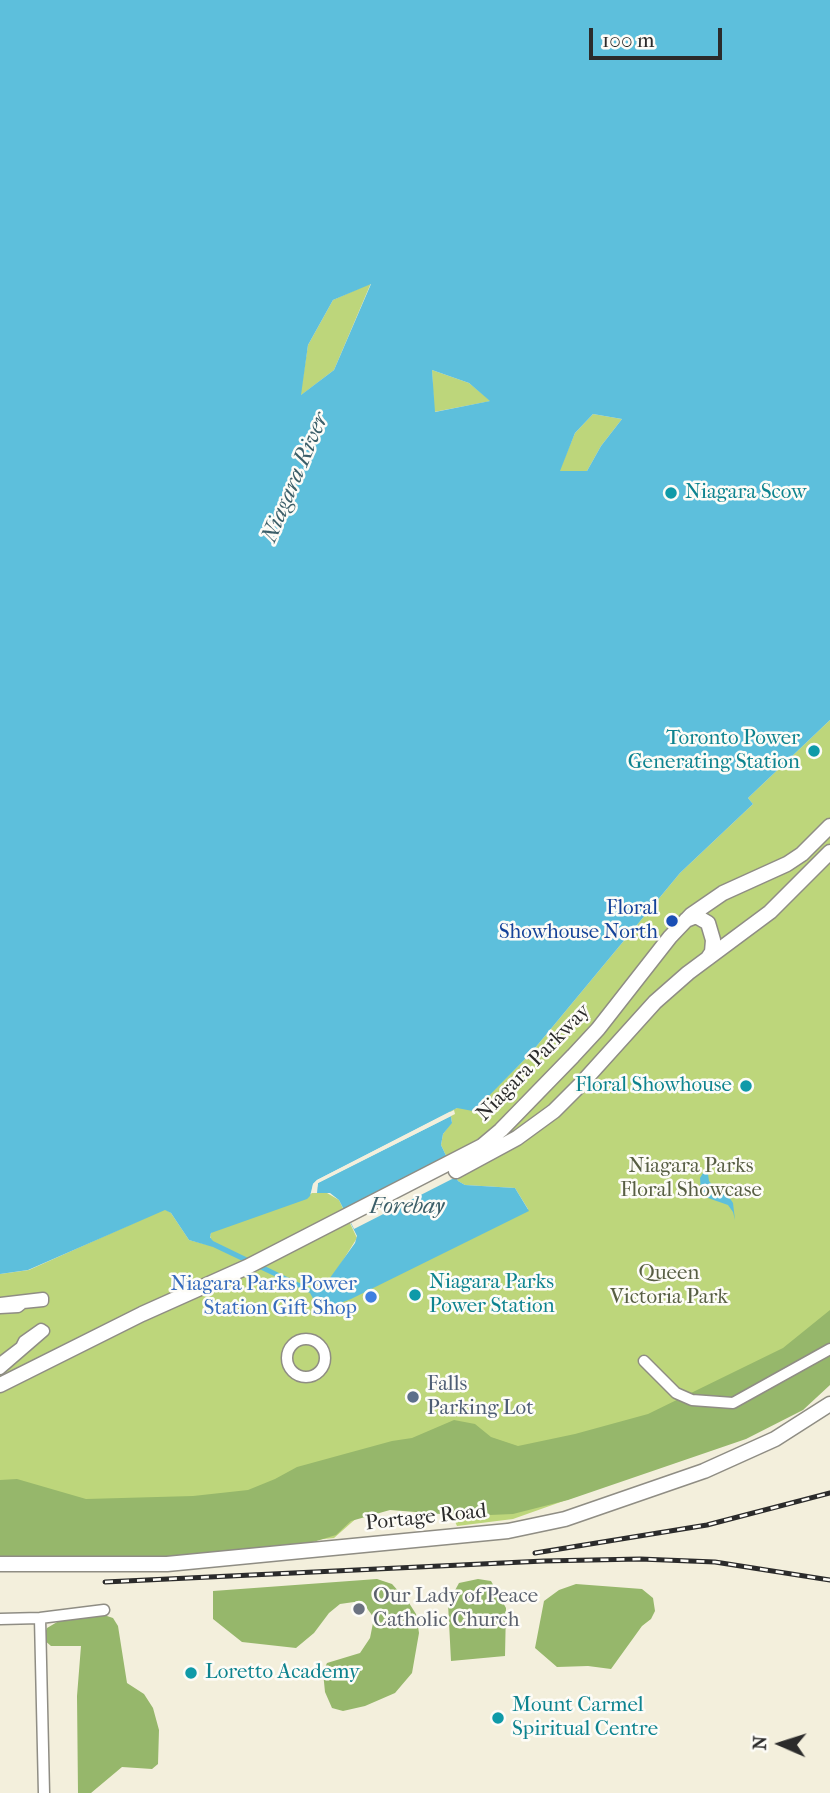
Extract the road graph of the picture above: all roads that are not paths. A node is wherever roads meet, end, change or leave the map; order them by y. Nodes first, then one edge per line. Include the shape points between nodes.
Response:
1 (830, 826) edge
2 (830, 852) edge
3 (686, 920) junction
4 (707, 959) junction
5 (454, 1167) junction
6 (259, 1267) junction
7 (830, 1349) edge
8 (643, 1361) dead end
9 (0, 1363) edge
10 (0, 1369) edge
11 (0, 1385) edge
12 (0, 1394) edge
13 (830, 1404) edge
14 (0, 1564) edge
15 (104, 1610) dead end
16 (40, 1618) junction
17 (0, 1619) edge
18 (44, 1793) edge

1 - 3 main road, Niagara Parkway via 787,864 715,897
2 - 4 main road, Niagara Parkway via 779,905
3 - 4 main road via 700,917 709,926 713,946
3 - 5 main road, Niagara Parkway via 573,1056 493,1137
4 - 5 main road, Niagara Parkway via 655,1002 554,1111 517,1138
5 - 6 main road, Niagara Parkway
6 - 11 main road, Niagara Parkway via 129,1320
6 - 12 main road, Niagara Parkway
7 - 8 street via 733,1403 692,1400 676,1393
9 - 10 street via 44,1331
13 - 14 main road, Portage Road via 775,1439 704,1471 565,1519 508,1531 167,1564
15 - 16 street
16 - 17 street
16 - 18 street

